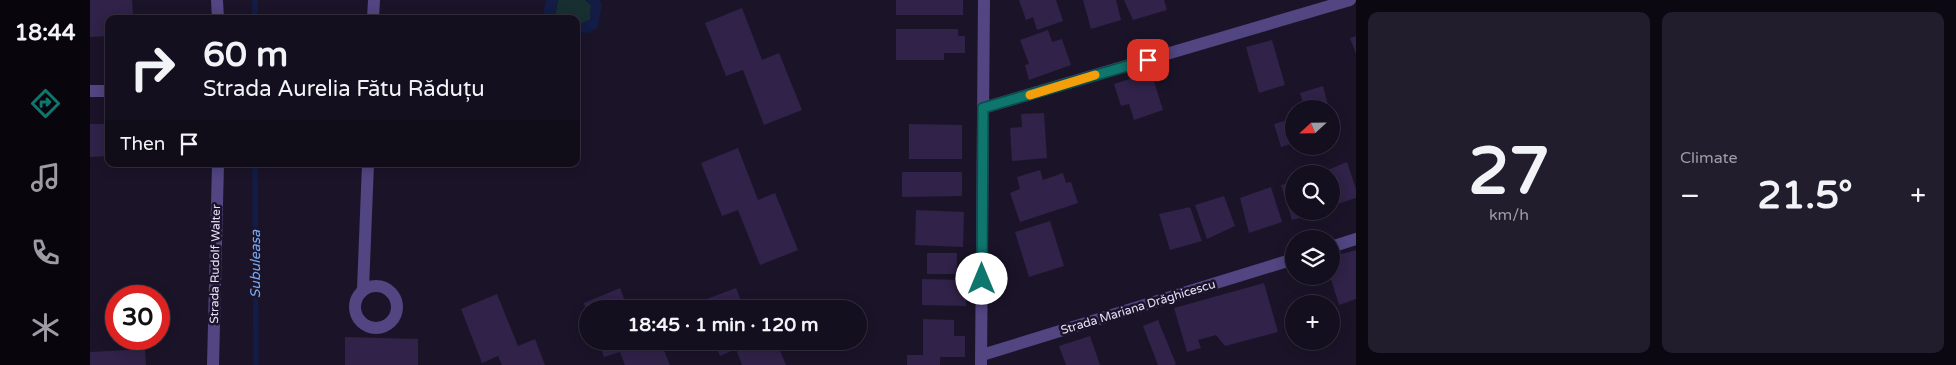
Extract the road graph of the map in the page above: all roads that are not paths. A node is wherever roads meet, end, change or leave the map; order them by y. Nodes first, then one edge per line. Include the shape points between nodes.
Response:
1 (218, 0) edge
2 (374, 0) edge
3 (984, 0) edge
4 (1350, 0) edge
5 (218, 15) edge
6 (373, 15) edge
7 (90, 91) edge
8 (105, 91) edge
9 (983, 108) junction
10 (218, 167) edge
11 (368, 167) edge
12 (1356, 240) edge
13 (1340, 244) edge
14 (1285, 262) edge
15 (363, 289) dead end
16 (982, 360) edge
17 (213, 365) edge

1 - 5 street
2 - 6 street
3 - 9 street
4 - 9 street
7 - 8 street
9 - 16 street
10 - 17 street, Strada Rudolf Walter
11 - 15 street
12 - 13 street
14 - 16 street, Strada Mariana Drăghicescu

